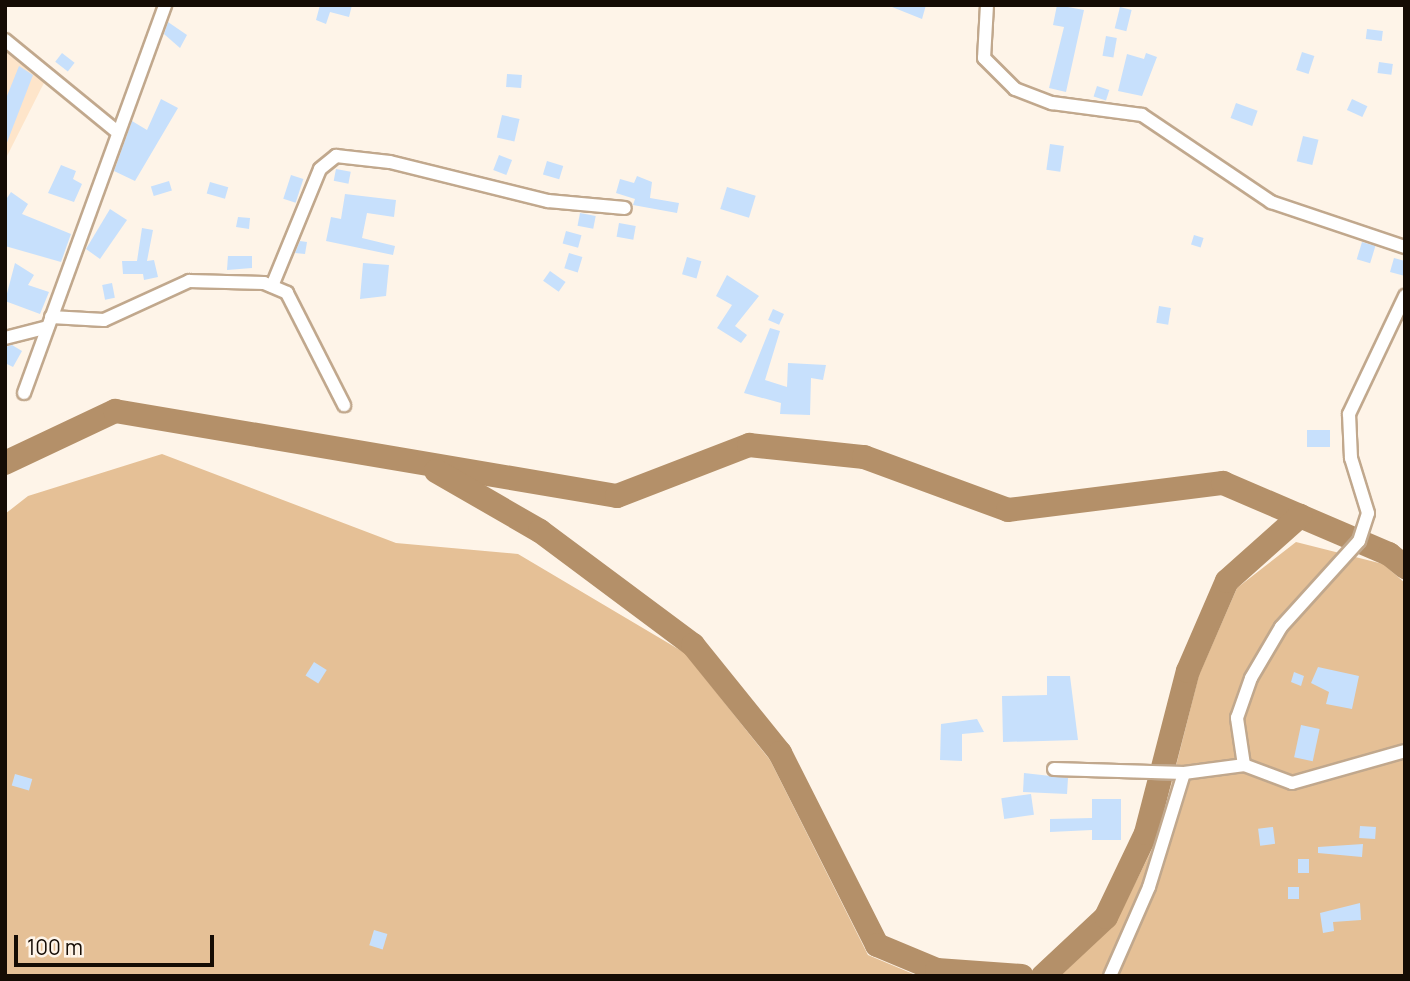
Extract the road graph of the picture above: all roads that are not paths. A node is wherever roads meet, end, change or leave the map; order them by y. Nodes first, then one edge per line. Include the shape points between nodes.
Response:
1 (165, 5) edge
2 (987, 5) edge
3 (5, 40) edge
4 (115, 130) junction
5 (625, 208) dead end
6 (1405, 247) edge
7 (272, 286) junction
8 (1405, 296) edge
9 (50, 322) junction
10 (5, 338) edge
11 (24, 393) dead end
12 (344, 405) dead end
13 (1405, 751) edge
14 (1244, 765) junction
15 (1054, 769) dead end
16 (1184, 774) junction
17 (1110, 976) edge

1 - 4 street
2 - 6 street via 984,58 1015,89 1052,103 1142,115 1271,202
3 - 4 street
4 - 9 street
5 - 7 street via 548,201 390,162 336,156 320,169
7 - 9 street via 189,281 104,320
7 - 12 street via 286,293
8 - 14 street via 1349,414 1351,458 1368,513 1359,541 1281,626 1251,678 1237,718
9 - 10 street
9 - 11 street
13 - 14 street via 1292,783
14 - 16 street
15 - 16 street
16 - 17 street via 1149,887

